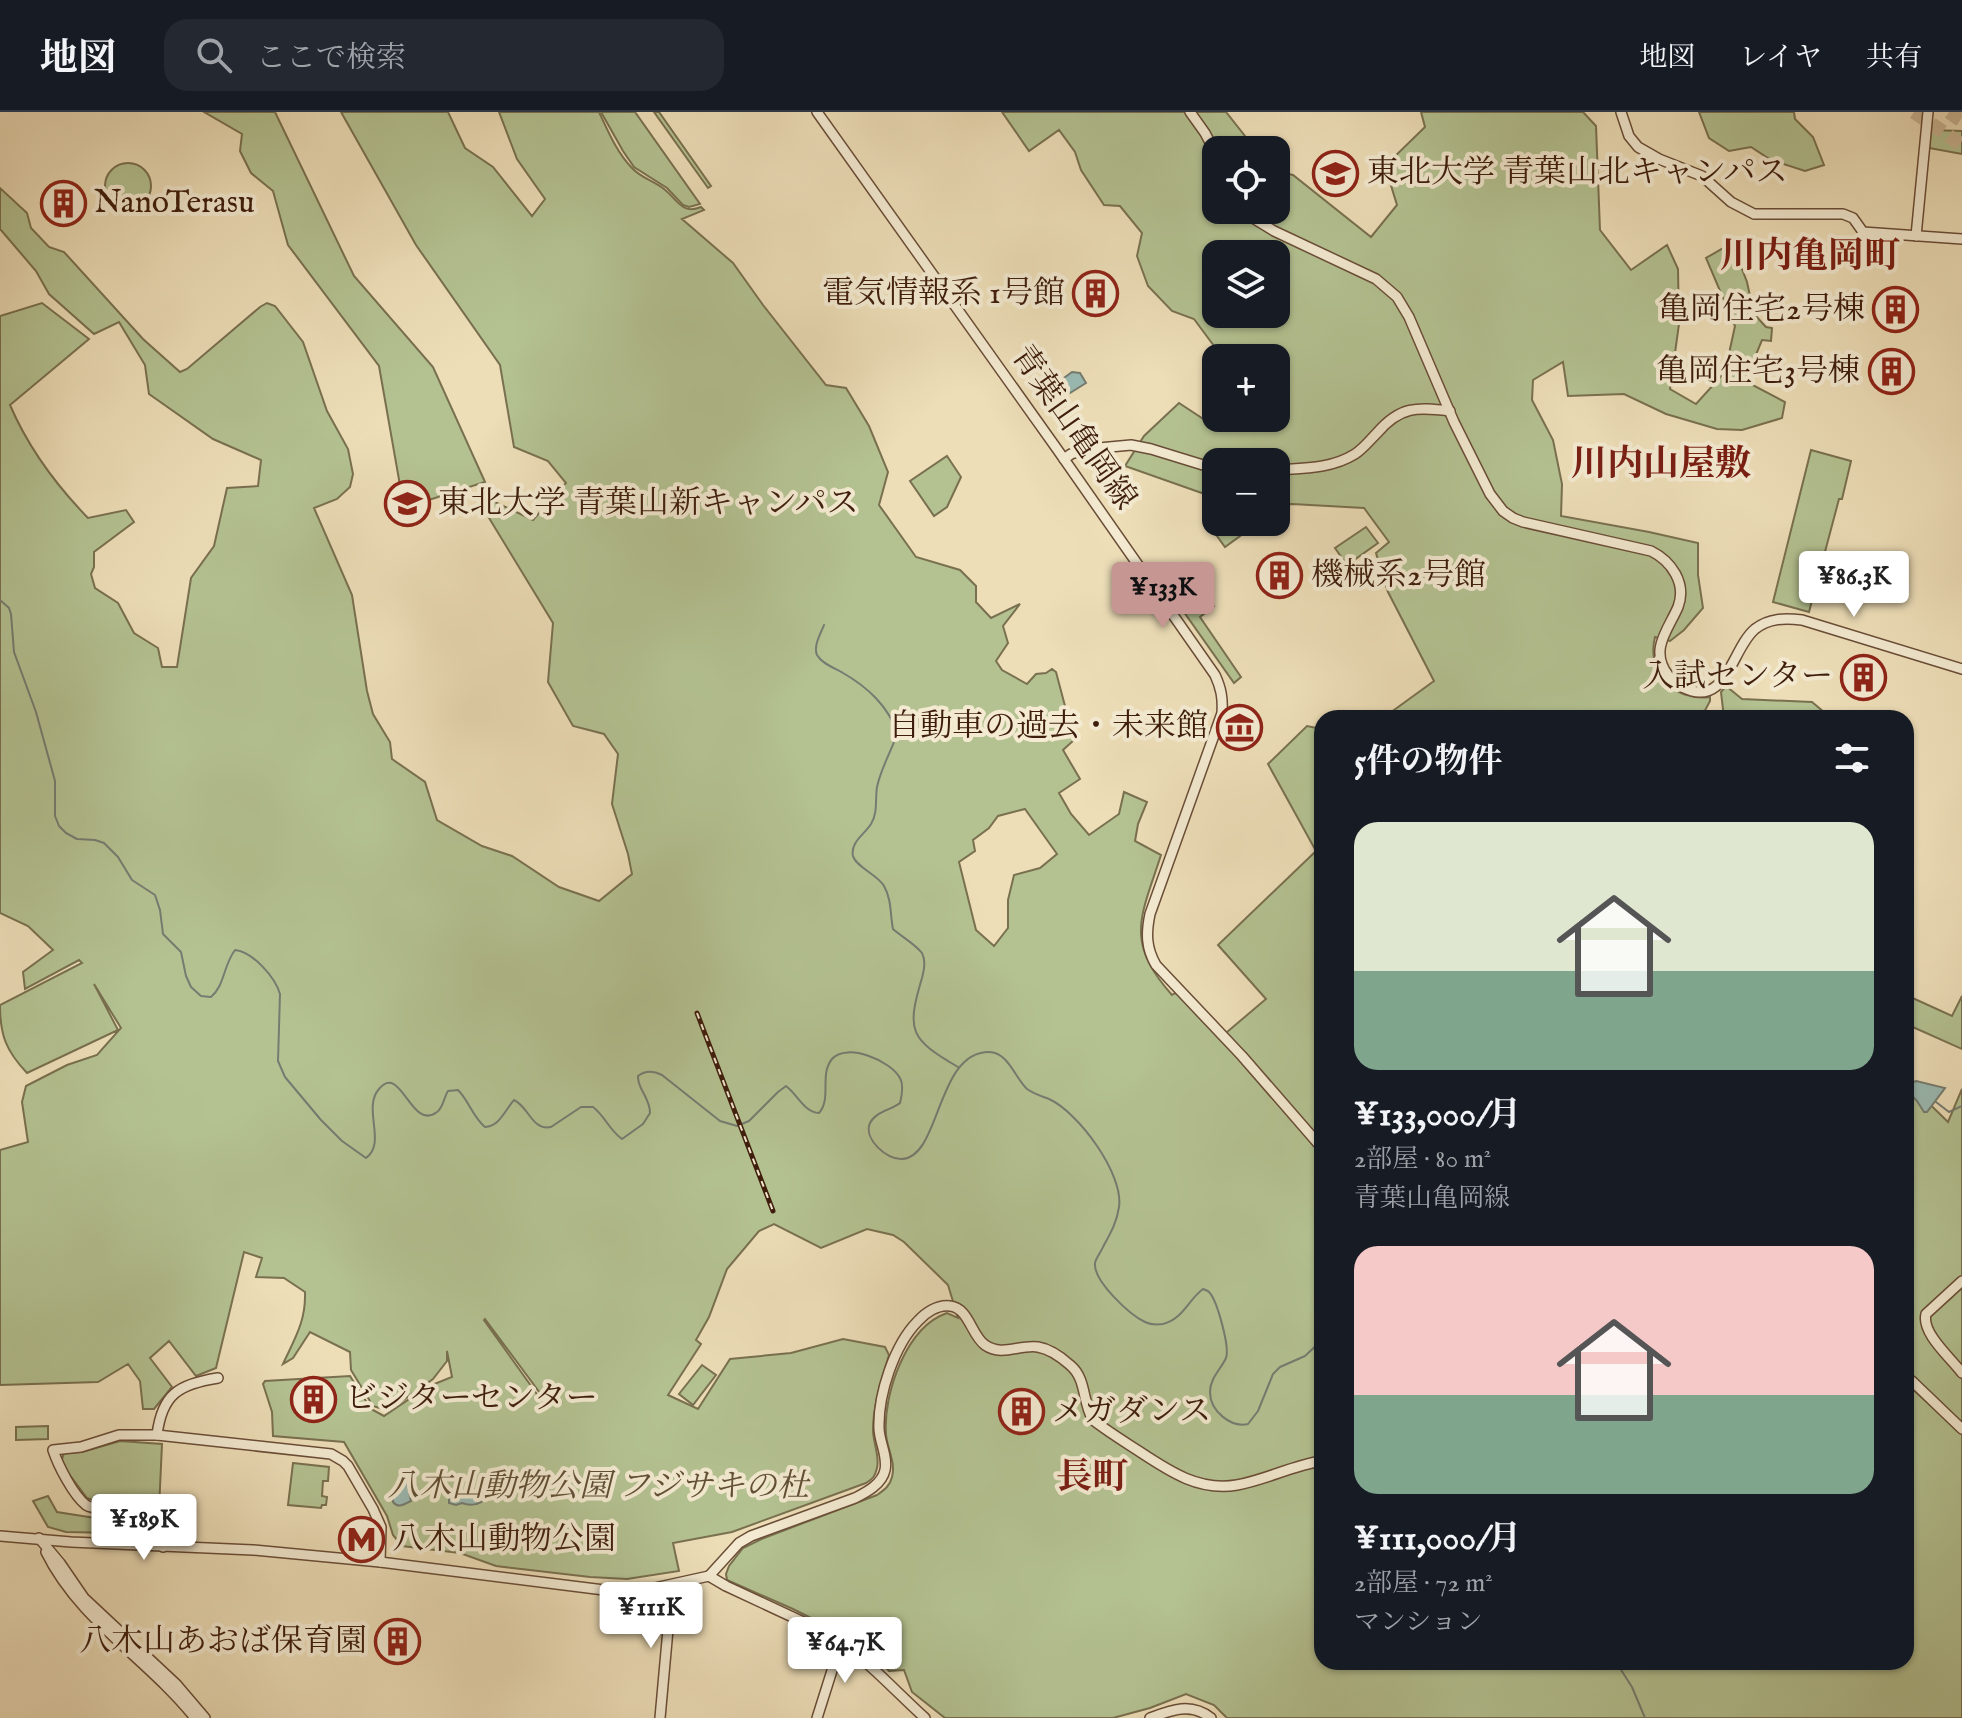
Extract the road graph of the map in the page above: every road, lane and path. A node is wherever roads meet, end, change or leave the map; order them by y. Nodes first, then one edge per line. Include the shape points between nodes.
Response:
1 (817, 112) edge
2 (1190, 112) edge
3 (1621, 112) edge
4 (1928, 112) edge
5 (1207, 136) edge
6 (1263, 224) edge
7 (1916, 236) junction
8 (1962, 239) edge
9 (1450, 411) junction
10 (1064, 459) junction
11 (1202, 465) edge
12 (1290, 469) edge
13 (1962, 669) edge
14 (1314, 1139) edge
15 (1962, 1281) edge
16 (1962, 1373) edge
17 (218, 1378) dead end
18 (1914, 1383) edge
19 (1962, 1429) edge
20 (157, 1435) junction
21 (1314, 1463) edge
22 (0, 1536) edge
23 (39, 1538) junction
24 (163, 1547) junction
25 (380, 1562) junction
26 (709, 1576) junction
27 (672, 1585) junction
28 (841, 1642) junction
29 (195, 1718) edge
30 (205, 1718) edge
31 (660, 1718) edge
32 (817, 1718) edge
33 (925, 1718) edge
34 (1150, 1718) edge
35 (1211, 1718) edge

1 - 10 street, 青葉山亀岡線
2 - 5 street
3 - 7 street via 1629,136 1647,154 1702,176 1754,214 1847,214 1863,232
4 - 7 street
6 - 9 street via 1376,279 1397,297
7 - 8 street
9 - 12 street via 1403,411 1356,454 1325,467
9 - 13 street via 1490,494 1508,515 1651,551 1672,567 1680,601 1659,655 1676,684 1697,692 1718,685 1747,637 1776,619 1802,620
10 - 11 street via 1088,449 1131,445
10 - 14 street, 青葉山亀岡線 via 1215,675 1223,699 1150,914 1146,930 1151,956
15 - 16 street via 1924,1319
17 - 20 street via 188,1384 169,1398
18 - 19 street
20 - 24 street via 119,1435 53,1450 86,1505 156,1516 164,1525
20 - 25 street via 337,1456 378,1520
21 - 26 street via 1240,1485 1216,1487 1184,1479 1093,1420 1080,1376 1058,1355 1034,1346 994,1350 958,1309 941,1306 920,1318 893,1363 879,1429 885,1471 876,1485 855,1498 751,1536
22 - 23 street
23 - 24 street
23 - 29 street via 78,1603
23 - 30 street via 84,1598
24 - 25 street
25 - 27 street via 604,1590
26 - 27 street
26 - 28 street
27 - 31 street
28 - 32 street
28 - 33 street
34 - 35 street via 1186,1708

